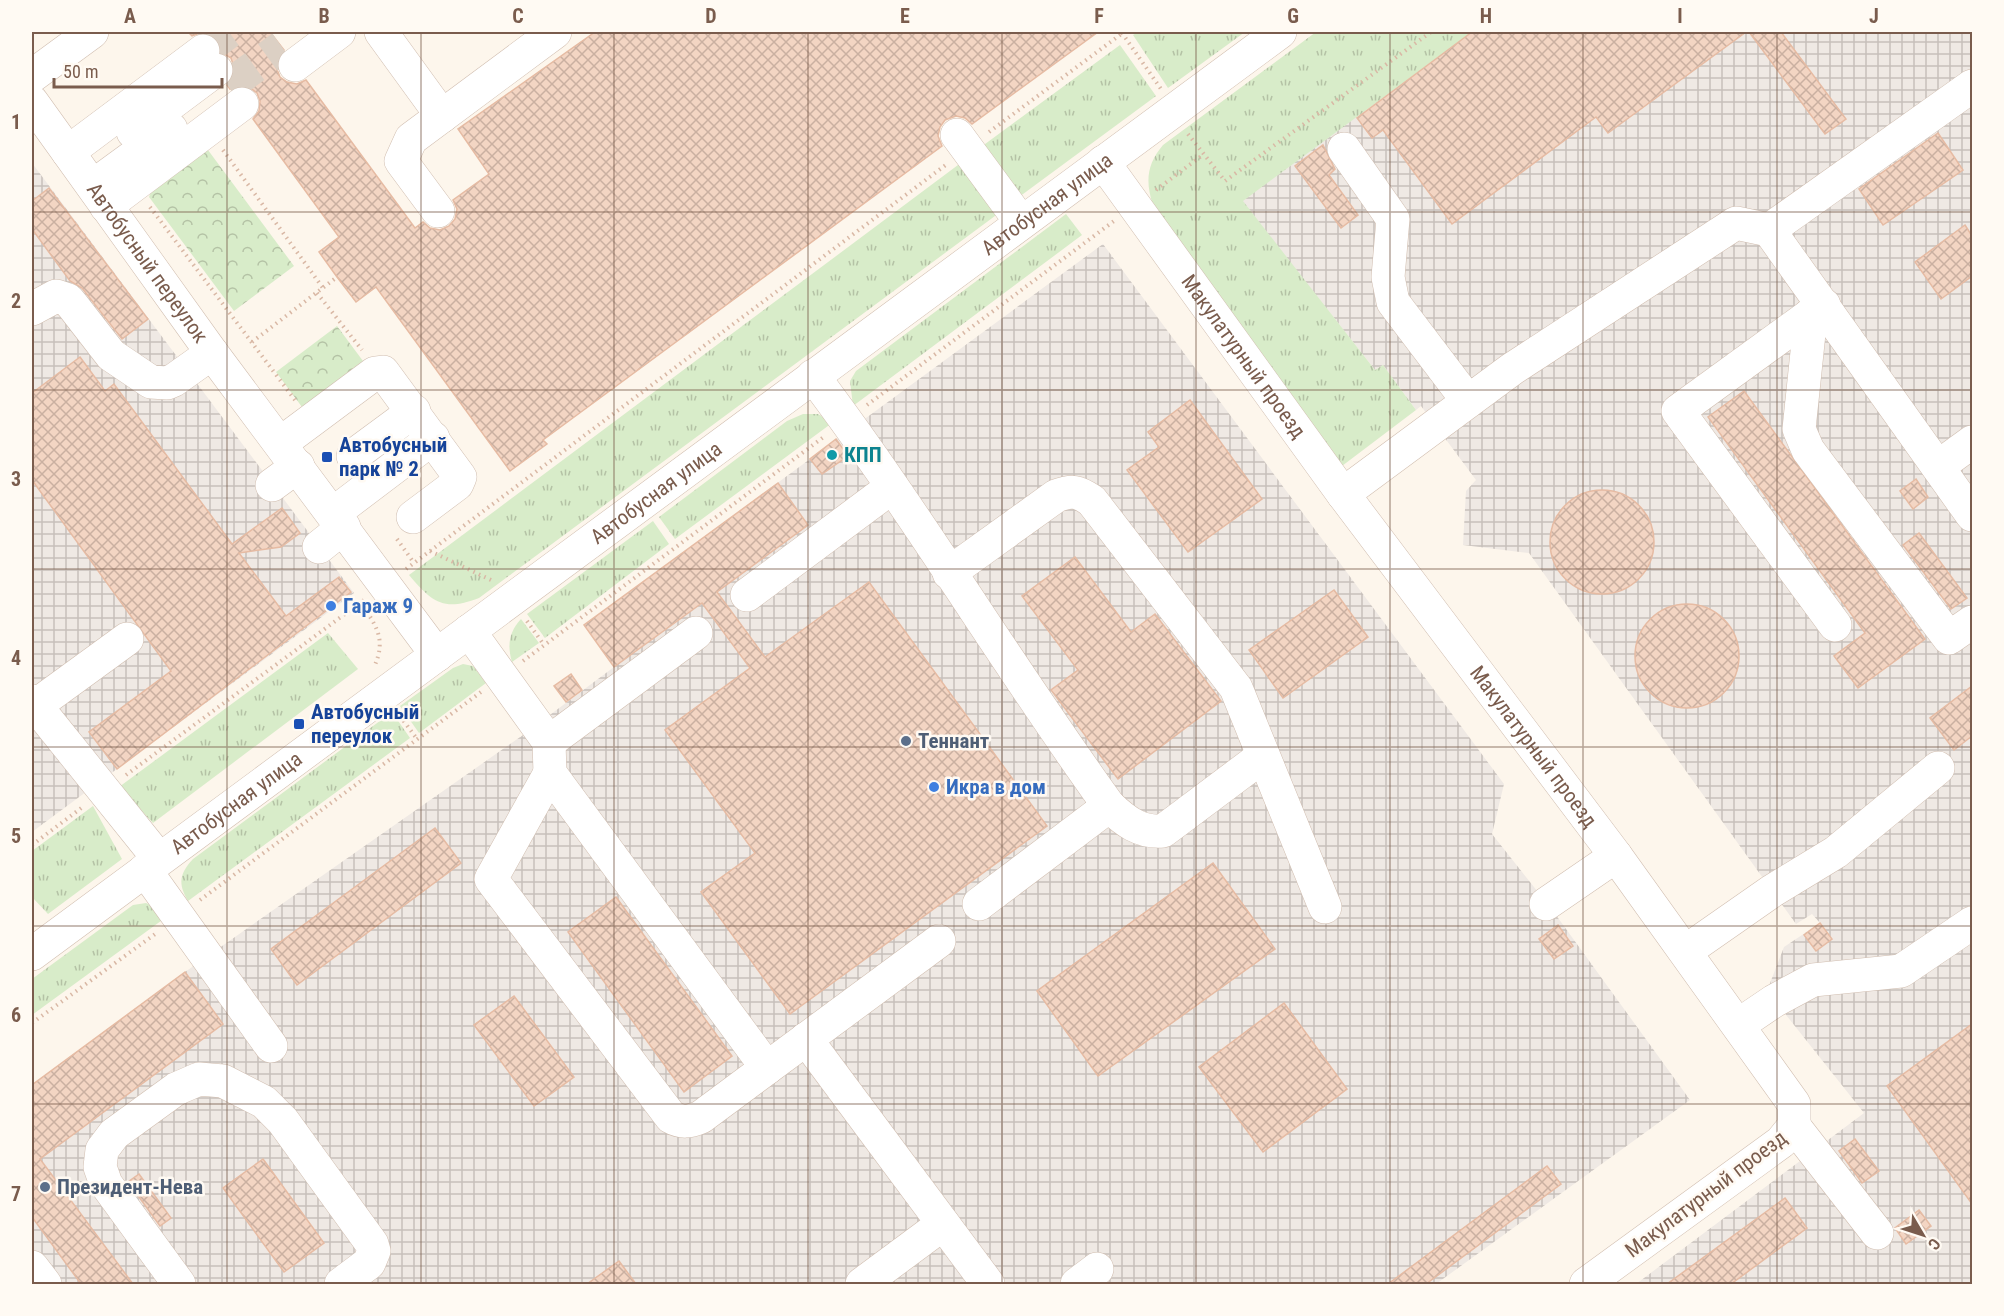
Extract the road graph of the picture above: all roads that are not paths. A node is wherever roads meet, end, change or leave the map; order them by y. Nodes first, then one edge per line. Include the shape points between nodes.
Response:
1 (339, 32) edge
2 (381, 32) edge
3 (555, 32) edge
4 (1280, 32) edge
5 (77, 36) edge
6 (293, 48) tunnel mouth
7 (32, 76) edge
8 (222, 78) junction
9 (1972, 86) edge
10 (32, 102) edge
11 (442, 116) junction
12 (962, 142) road end
13 (1344, 149) dead end
14 (1103, 162) junction
15 (87, 179) junction
16 (438, 211) dead end
17 (1021, 222) junction
18 (1769, 230) junction
19 (32, 309) edge
20 (1818, 310) junction
21 (212, 353) junction
22 (813, 376) junction
23 (1468, 401) junction
24 (414, 411) junction
25 (433, 438) junction
26 (1972, 442) edge
27 (289, 455) junction
28 (353, 456) dead end
29 (1939, 466) junction
30 (272, 485) dead end
31 (892, 487) junction
32 (1343, 494) junction
33 (1972, 515) edge
34 (404, 526) road end
35 (332, 529) junction
36 (949, 573) junction
37 (747, 595) dead end
38 (1972, 622) edge
39 (1835, 625) dead end
40 (469, 631) junction
41 (696, 633) dead end
42 (128, 639) dead end
43 (437, 655) junction
44 (33, 703) edge
45 (1263, 756) junction
46 (550, 757) junction
47 (1938, 768) dead end
48 (1109, 806) junction
49 (1616, 856) junction
50 (152, 865) junction
51 (979, 904) dead end
52 (1546, 904) dead end
53 (1325, 907) dead end
54 (1972, 923) edge
55 (37, 940) edge
56 (939, 941) dead end
57 (1686, 951) junction
58 (1740, 1024) junction
59 (806, 1039) junction
60 (271, 1046) dead end
61 (767, 1068) junction
62 (1794, 1126) junction
63 (943, 1224) junction
64 (1877, 1233) dead end
65 (32, 1267) edge
66 (45, 1284) edge
67 (179, 1284) edge
68 (341, 1284) edge
69 (862, 1284) edge
70 (988, 1284) edge
71 (1586, 1284) edge

1 - 6 street
2 - 11 street
3 - 11 street
4 - 14 street, Автобусная улица
5 - 7 street
8 - 15 street
8 - 15 street
8 - 15 street via 205,131 132,186
9 - 18 street
10 - 15 street, Автобусный переулок
11 - 16 street via 411,139 401,161
12 - 17 street
13 - 23 street via 1393,219 1388,277 1393,302
14 - 17 street, Автобусная улица
14 - 32 street, Макулатурный проезд
15 - 21 street, Автобусный переулок
17 - 22 street, Автобусная улица
18 - 20 street
18 - 23 street via 1736,223
19 - 21 street via 56,296 68,300 111,355 151,382 174,380
20 - 29 street
20 - 38 street via 1799,429 1808,450 1949,638
20 - 39 street via 1678,411
21 - 27 street, Автобусный переулок
22 - 31 street
22 - 40 street, Автобусная улица
23 - 32 street
24 - 25 street
24 - 27 street via 380,372 310,421
24 - 28 street
25 - 34 street via 460,480
25 - 35 street
26 - 29 street
27 - 30 street
27 - 35 street, Автобусный переулок
29 - 33 street
31 - 36 street
31 - 37 street
32 - 49 street, Макулатурный проезд
35 - 43 street, Автобусный переулок
36 - 45 street via 1056,496 1080,492 1097,507 1236,688
36 - 48 street
40 - 43 street, Автобусная улица
40 - 46 street via 502,676
41 - 46 street
42 - 44 street
43 - 50 street, Автобусная улица
44 - 50 street via 105,790
45 - 48 street via 1163,831 1149,832 1134,826
45 - 53 street
46 - 61 street
46 - 61 street via 491,879 671,1117 691,1122 701,1117
47 - 57 street via 1836,852
48 - 51 street
49 - 52 street
49 - 57 street, Макулатурный проезд
50 - 55 street, Автобусная улица
50 - 60 street via 179,916
54 - 58 street via 1901,971 1812,980
56 - 59 street
57 - 58 street, Макулатурный проезд
58 - 62 street, Макулатурный проезд via 1794,1104
59 - 61 street
59 - 63 street
62 - 64 street
62 - 71 street, Макулатурный проезд via 1782,1142
63 - 69 street
63 - 70 street
65 - 66 street
67 - 68 street via 106,1184 100,1167 102,1150 114,1134 176,1089 199,1079 224,1081 264,1102 283,1121 372,1244 374,1251 369,1263

